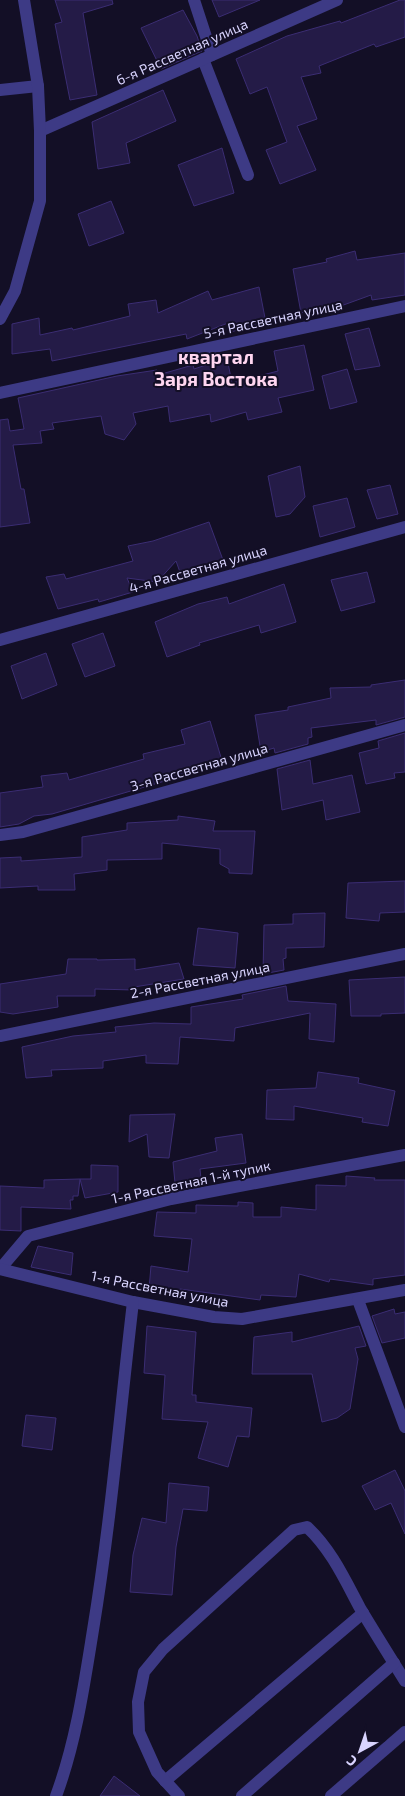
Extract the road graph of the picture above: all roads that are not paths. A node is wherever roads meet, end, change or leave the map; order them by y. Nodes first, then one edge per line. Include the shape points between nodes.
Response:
1 (24, 0) edge
2 (194, 0) edge
3 (337, 0) edge
4 (208, 57) junction
5 (38, 86) junction
6 (0, 90) edge
7 (40, 131) junction
8 (248, 175) dead end
9 (0, 291) edge
10 (15, 291) junction
11 (405, 306) edge
12 (0, 319) edge
13 (0, 393) edge
14 (405, 527) edge
15 (0, 640) edge
16 (405, 725) edge
17 (0, 835) edge
18 (405, 954) edge
19 (0, 1036) edge
20 (405, 1155) edge
21 (0, 1269) edge
22 (405, 1290) edge
23 (358, 1300) junction
24 (133, 1302) junction
25 (405, 1427) edge
26 (363, 1613) junction
27 (394, 1664) junction
28 (405, 1681) edge
29 (405, 1732) edge
30 (166, 1781) junction
31 (56, 1796) edge
32 (179, 1796) edge
33 (242, 1796) edge
34 (331, 1796) edge

1 - 5 street
2 - 4 street
3 - 4 street, 6-я Рассветная улица
4 - 7 street, 6-я Рассветная улица
4 - 8 street
5 - 6 street
5 - 7 street
7 - 10 street via 40,201
9 - 10 street
10 - 12 street
11 - 13 street, 5-я Рассветная улица
14 - 15 street, 4-я Рассветная улица
16 - 17 street, 3-я Рассветная улица via 23,832
18 - 19 street, 2-я Рассветная улица
20 - 21 street, 1-я Рассветная 1-й тупик via 171,1199 28,1236
21 - 24 street, 1-я Рассветная улица
22 - 23 street, 1-я Рассветная улица
23 - 24 street, 1-я Рассветная улица via 242,1319
23 - 25 street
24 - 31 street via 100,1591 82,1699
26 - 27 street
26 - 30 street
26 - 30 street via 317,1537 307,1527 294,1530 163,1649 144,1672 138,1702 139,1732 157,1772
27 - 28 street
27 - 33 street
29 - 34 street
30 - 32 street

